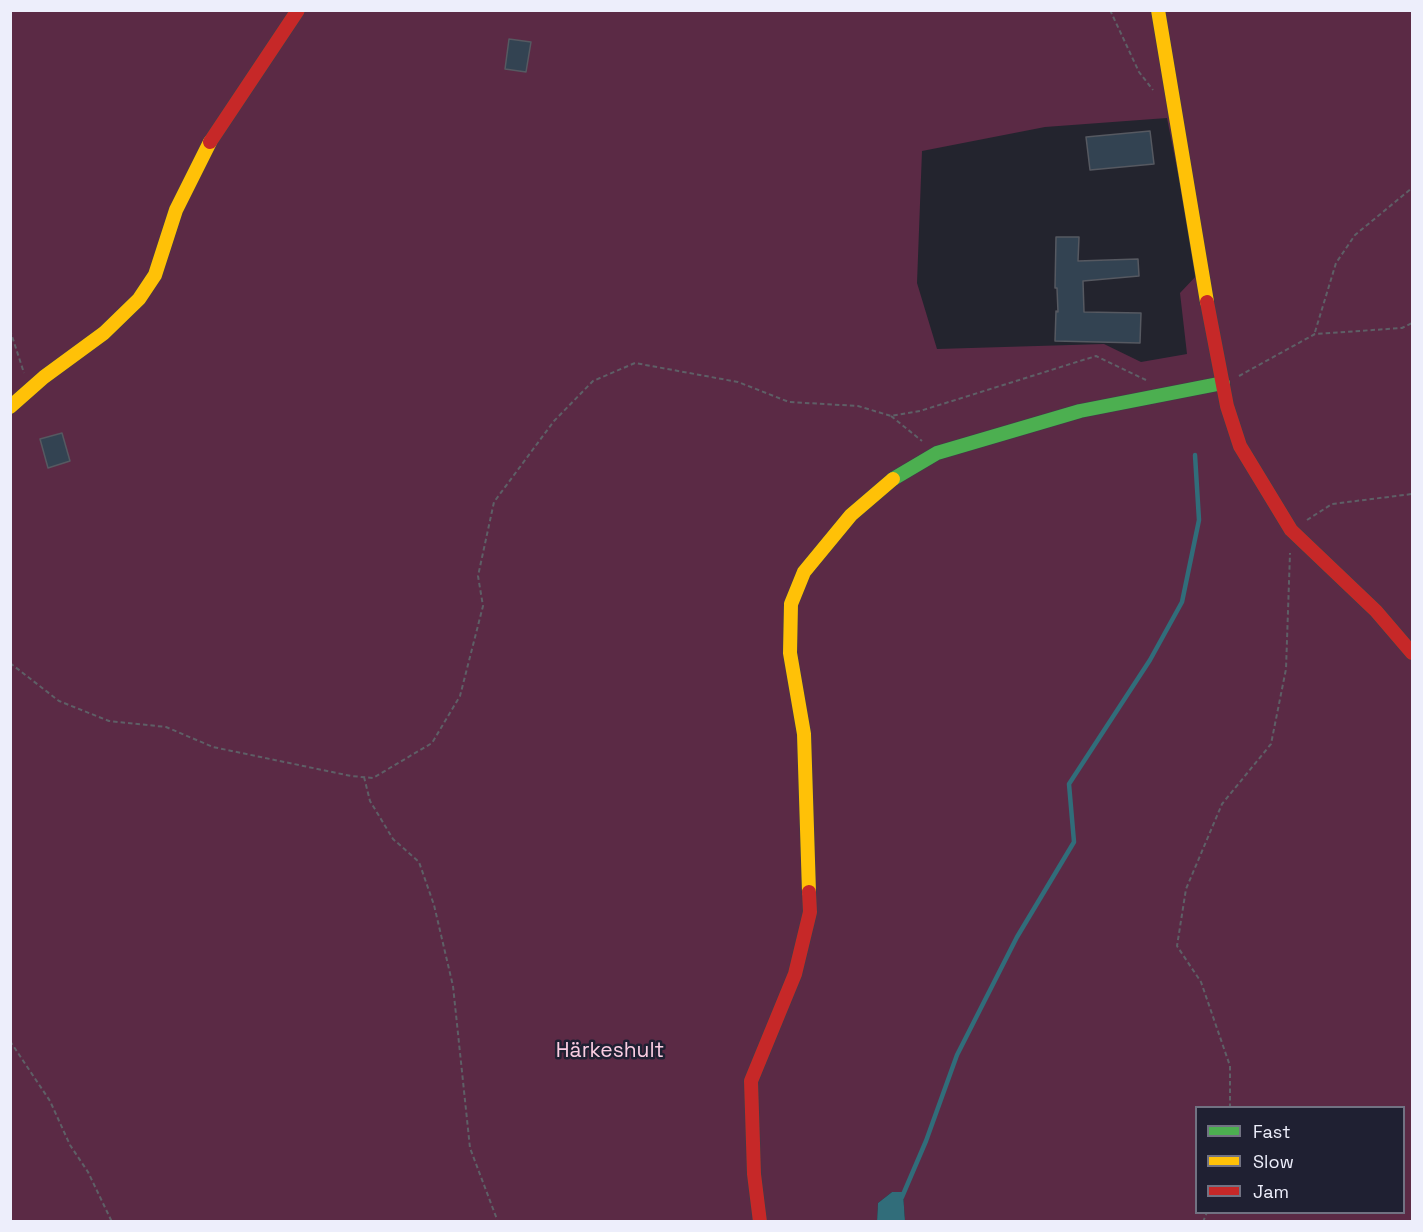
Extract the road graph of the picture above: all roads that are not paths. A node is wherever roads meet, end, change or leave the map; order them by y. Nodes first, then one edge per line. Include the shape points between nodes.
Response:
1 (298, 10) edge
2 (1158, 10) edge
3 (1222, 383) junction
4 (10, 407) edge
5 (1413, 653) edge
6 (760, 1221) edge

1 - 4 street via 206,148 176,210 155,275 139,299 104,333
2 - 3 street
3 - 5 street via 1240,446 1291,530 1376,611
3 - 6 street via 1080,411 937,453 891,480 851,515 804,572 791,604 790,653 804,734 810,912 795,974 751,1081

